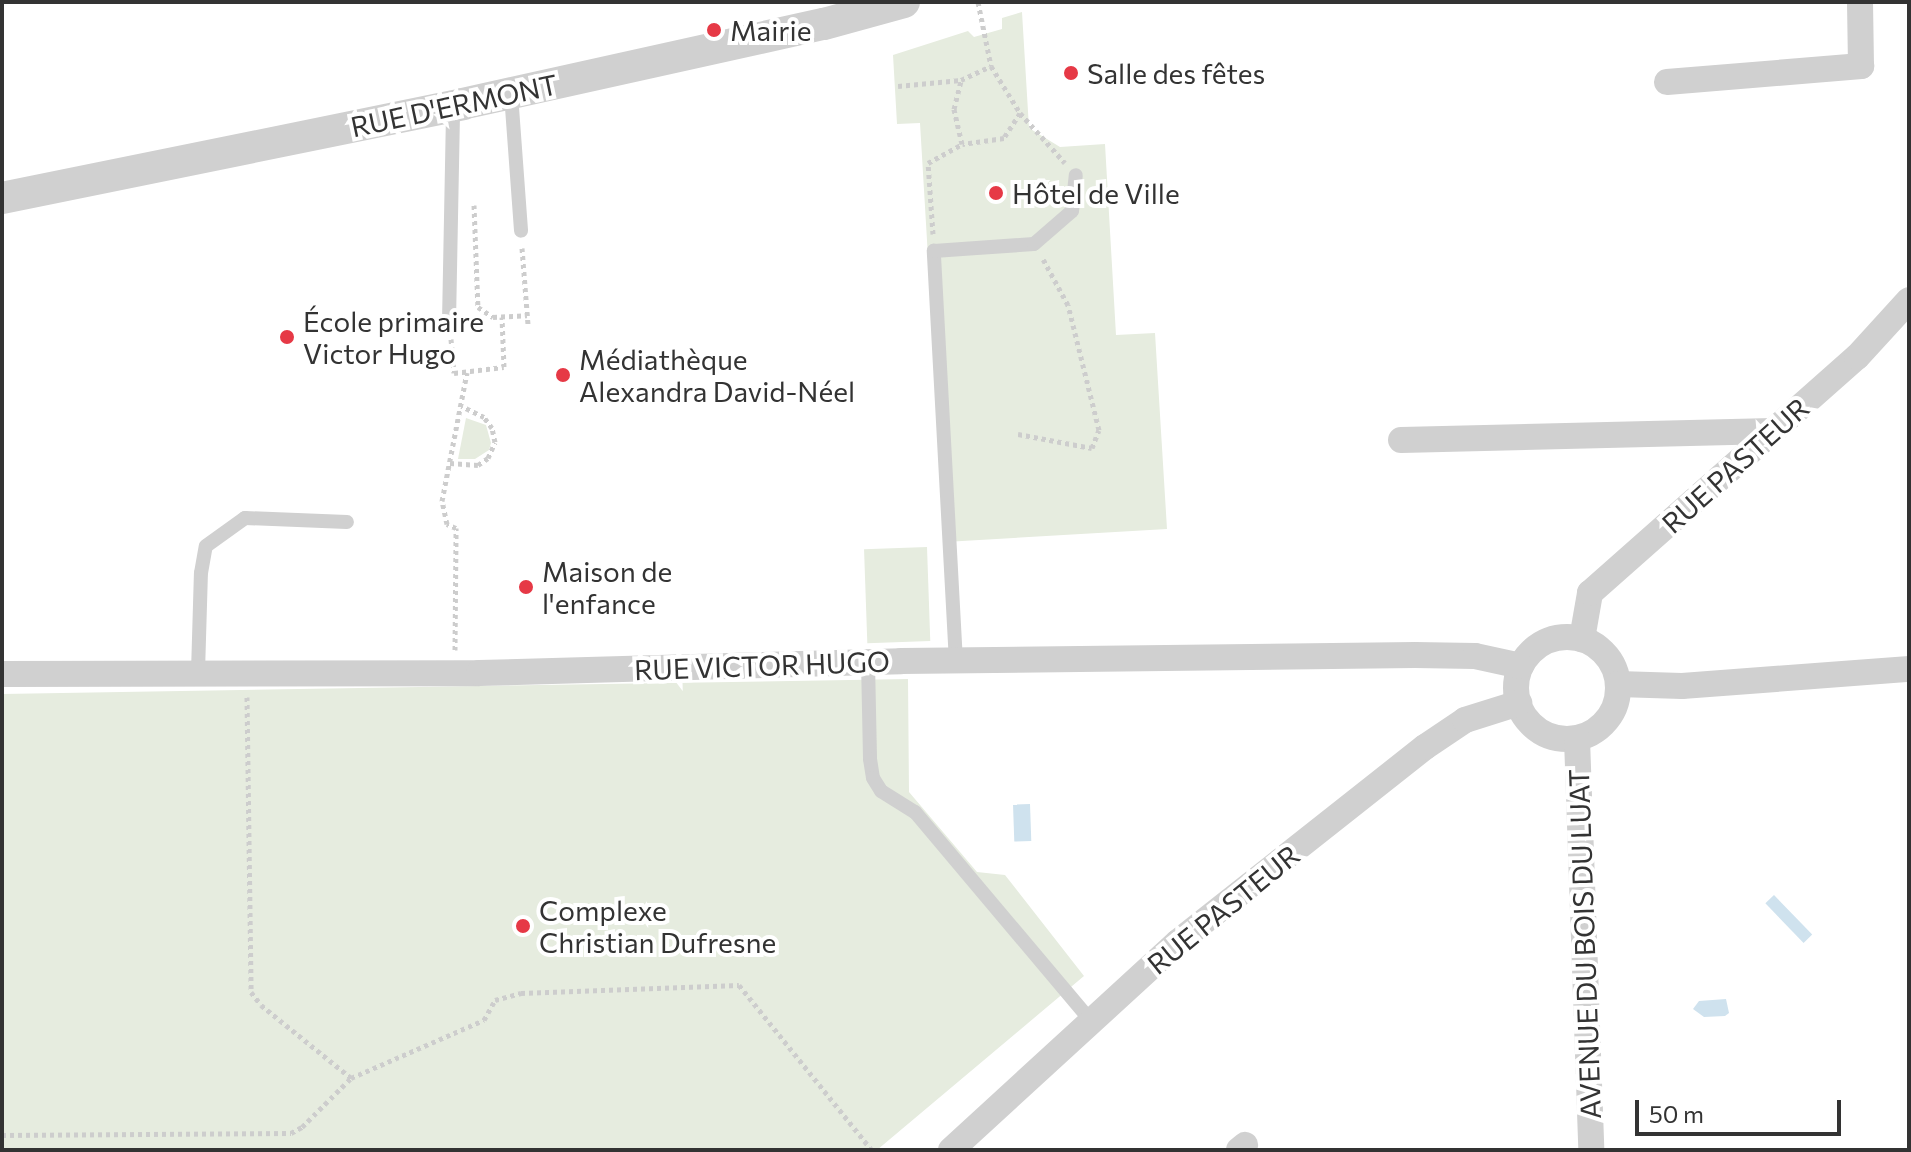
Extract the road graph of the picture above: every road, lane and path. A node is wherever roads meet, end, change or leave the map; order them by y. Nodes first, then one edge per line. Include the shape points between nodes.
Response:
1 (904, 2) edge
2 (978, 2) edge
3 (1860, 2) edge
4 (991, 66) junction
5 (961, 80) junction
6 (1667, 82) dead end
7 (898, 86) dead end
8 (511, 93) junction
9 (453, 106) junction
10 (1020, 113) junction
11 (962, 144) junction
12 (1076, 175) joint
13 (474, 190) dead end
14 (2, 198) edge
15 (521, 231) joint
16 (1034, 244) junction
17 (934, 251) junction
18 (1909, 300) edge
19 (527, 315) junction
20 (502, 317) junction
21 (449, 322) joint
22 (528, 325) dead end
23 (467, 372) junction
24 (461, 406) junction
25 (1773, 431) junction
26 (1018, 434) dead end
27 (1401, 440) dead end
28 (450, 463) junction
29 (347, 522) dead end
30 (1582, 639) junction
31 (868, 662) junction
32 (956, 662) junction
33 (1521, 666) junction
34 (1909, 669) edge
35 (198, 672) junction
36 (247, 672) junction
37 (455, 673) junction
38 (2, 674) edge
39 (1618, 684) junction
40 (1519, 703) junction
41 (1577, 739) junction
42 (1091, 1021) junction
43 (351, 1078) junction
44 (2, 1135) edge
45 (871, 1149) edge
46 (951, 1150) edge
47 (1591, 1150) edge

1 - 8 street, RUE D'ERMONT
2 - 4 path
3 - 6 street via 1861,66
4 - 5 path
4 - 10 path
5 - 7 path
5 - 11 path via 954,109
8 - 9 street, RUE D'ERMONT
8 - 15 lane
9 - 14 street, RUE D'ERMONT
9 - 21 lane
10 - 11 path via 1004,138
10 - 12 path
11 - 17 path via 928,163
12 - 16 lane via 1072,211
13 - 20 path via 478,307
15 - 19 path
16 - 17 lane
16 - 26 path via 1068,305 1099,430 1092,448
17 - 32 lane
18 - 25 street, RUE PASTEUR via 1857,357
19 - 20 path
19 - 22 path
20 - 23 path via 504,367
21 - 23 path via 454,373
23 - 24 path
24 - 28 path
24 - 28 path via 484,417 495,442 478,465
25 - 27 street
25 - 30 street, RUE PASTEUR via 1590,593
28 - 37 path via 442,501 447,524 456,528
29 - 35 lane via 245,518 206,546
30 - 33 street via 1540,645
30 - 39 street via 1607,656
31 - 32 street, RUE VICTOR HUGO
31 - 37 street, RUE VICTOR HUGO
31 - 42 lane via 870,759 881,791 915,812
32 - 33 street, RUE VICTOR HUGO via 1415,655 1475,656
33 - 40 street
34 - 39 street via 1682,686
35 - 36 street, RUE VICTOR HUGO
35 - 38 street, RUE VICTOR HUGO
36 - 37 street, RUE VICTOR HUGO
36 - 43 path via 251,992
39 - 41 street via 1612,713 1603,725
40 - 41 street via 1535,728
40 - 42 street, RUE PASTEUR via 1465,720 1425,747 1178,942
41 - 47 street, AVENUE DU BOIS DU LUAT
42 - 46 street, RUE PASTEUR
43 - 44 path via 291,1133
43 - 45 path via 484,1020 495,1000 521,993 739,985

